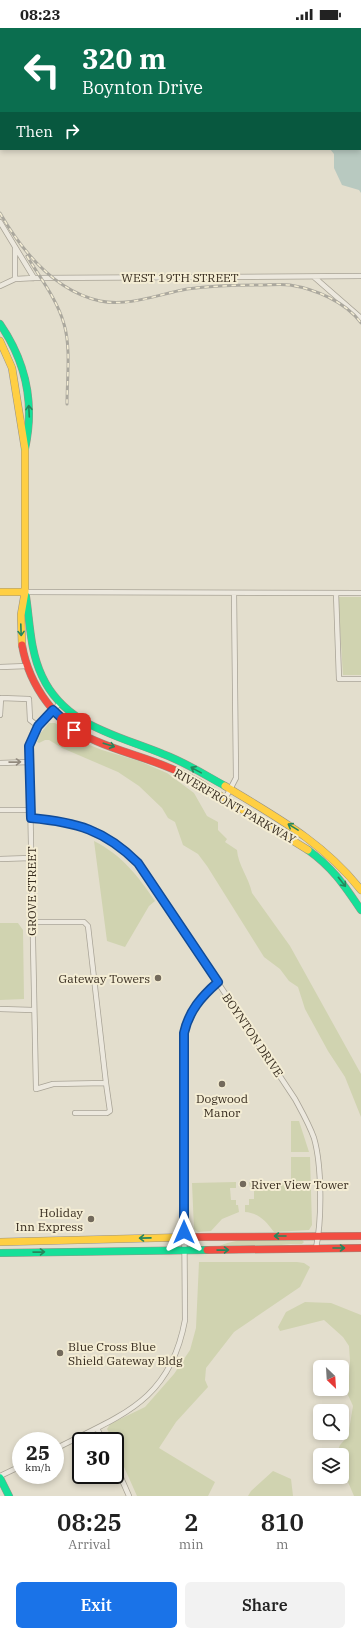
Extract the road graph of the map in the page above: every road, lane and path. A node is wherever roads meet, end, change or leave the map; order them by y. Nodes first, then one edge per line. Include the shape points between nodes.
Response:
1 (0, 222) edge
2 (15, 246) junction
3 (361, 276) edge
4 (314, 277) junction
5 (34, 278) junction
6 (15, 279) junction
7 (0, 286) edge
8 (361, 318) edge
9 (0, 324) edge
10 (0, 341) edge
11 (25, 449) junction
12 (0, 592) edge
13 (25, 592) junction
14 (234, 593) junction
15 (336, 593) junction
16 (361, 593) edge
17 (28, 666) junction
18 (0, 667) edge
19 (361, 679) edge
20 (60, 703) junction
21 (53, 710) junction
22 (0, 715) edge
23 (38, 726) junction
24 (30, 762) junction
25 (0, 763) edge
26 (230, 790) junction
27 (225, 799) junction
28 (0, 810) edge
29 (30, 810) junction
30 (31, 818) junction
31 (31, 858) junction
32 (0, 859) edge
33 (361, 890) edge
34 (361, 910) edge
35 (31, 922) junction
36 (218, 982) junction
37 (0, 1009) edge
38 (33, 1010) junction
39 (106, 1083) junction
40 (76, 1113) dead end
41 (361, 1236) edge
42 (184, 1237) junction
43 (318, 1237) junction
44 (0, 1242) edge
45 (316, 1248) junction
46 (361, 1248) edge
47 (184, 1251) junction
48 (0, 1253) edge
49 (97, 1428) junction
50 (99, 1432) edge
51 (64, 1444) edge
52 (12, 1471) edge
53 (0, 1477) edge
54 (124, 1484) edge
55 (9, 1496) edge
56 (129, 1496) edge

1 - 2 street
2 - 5 street
2 - 6 street
3 - 4 street, WEST 19TH STREET
4 - 5 street, WEST 19TH STREET
4 - 8 street
5 - 6 street, WEST 19TH STREET
6 - 7 street, WEST 19TH STREET
11 -> 9 main road, RIVERFRONT PARKWAY via 30,432 26,380 16,351
10 - 11 main road, RIVERFRONT PARKWAY via 15,377 20,433
11 - 13 main road, RIVERFRONT PARKWAY
12 - 13 main road
13 - 14 street
13 -> 17 main road, RIVERFRONT PARKWAY via 21,629
13 - 20 main road, RIVERFRONT PARKWAY via 33,653 47,686
14 - 15 street
14 - 26 street via 236,778
15 - 16 street
15 - 19 street via 338,679
17 - 18 street
17 - 21 main road, RIVERFRONT PARKWAY via 40,693
20 - 21 street, GROVE STREET
26 -> 20 main road, RIVERFRONT PARKWAY via 164,754 86,725
21 - 23 street, GROVE STREET
21 -> 27 main road, RIVERFRONT PARKWAY via 74,730 164,765
22 - 23 street via 1,698 29,699 30,720
23 - 24 street, GROVE STREET via 29,746
25 -> 24 street
24 - 29 street, GROVE STREET
26 - 27 street
33 -> 26 main road, RIVERFRONT PARKWAY via 350,874 318,844
27 -> 34 main road, RIVERFRONT PARKWAY via 326,863
28 - 29 street
29 - 30 street, GROVE STREET
30 - 31 street, GROVE STREET
30 - 36 street, BOYNTON DRIVE via 87,828 122,847 138,863
31 - 32 street
31 - 35 street, GROVE STREET
35 - 38 street, GROVE STREET
35 - 39 street via 84,922 88,926
36 - 42 street via 193,1009 184,1033
36 - 43 street, BOYNTON DRIVE via 307,1120 318,1157
37 - 38 street
38 - 39 street, GROVE STREET via 36,1089 53,1084
39 - 40 street via 110,1111
41 - 43 main road
43 -> 42 main road
42 -> 44 main road
42 - 47 street
43 - 45 street, BOYNTON DRIVE
45 -> 46 main road
47 -> 45 main road
48 -> 47 main road
47 - 49 street via 185,1320 176,1357 167,1374 140,1403
49 - 50 street
49 - 51 street
52 - 53 street
53 - 55 main road
54 - 56 street

